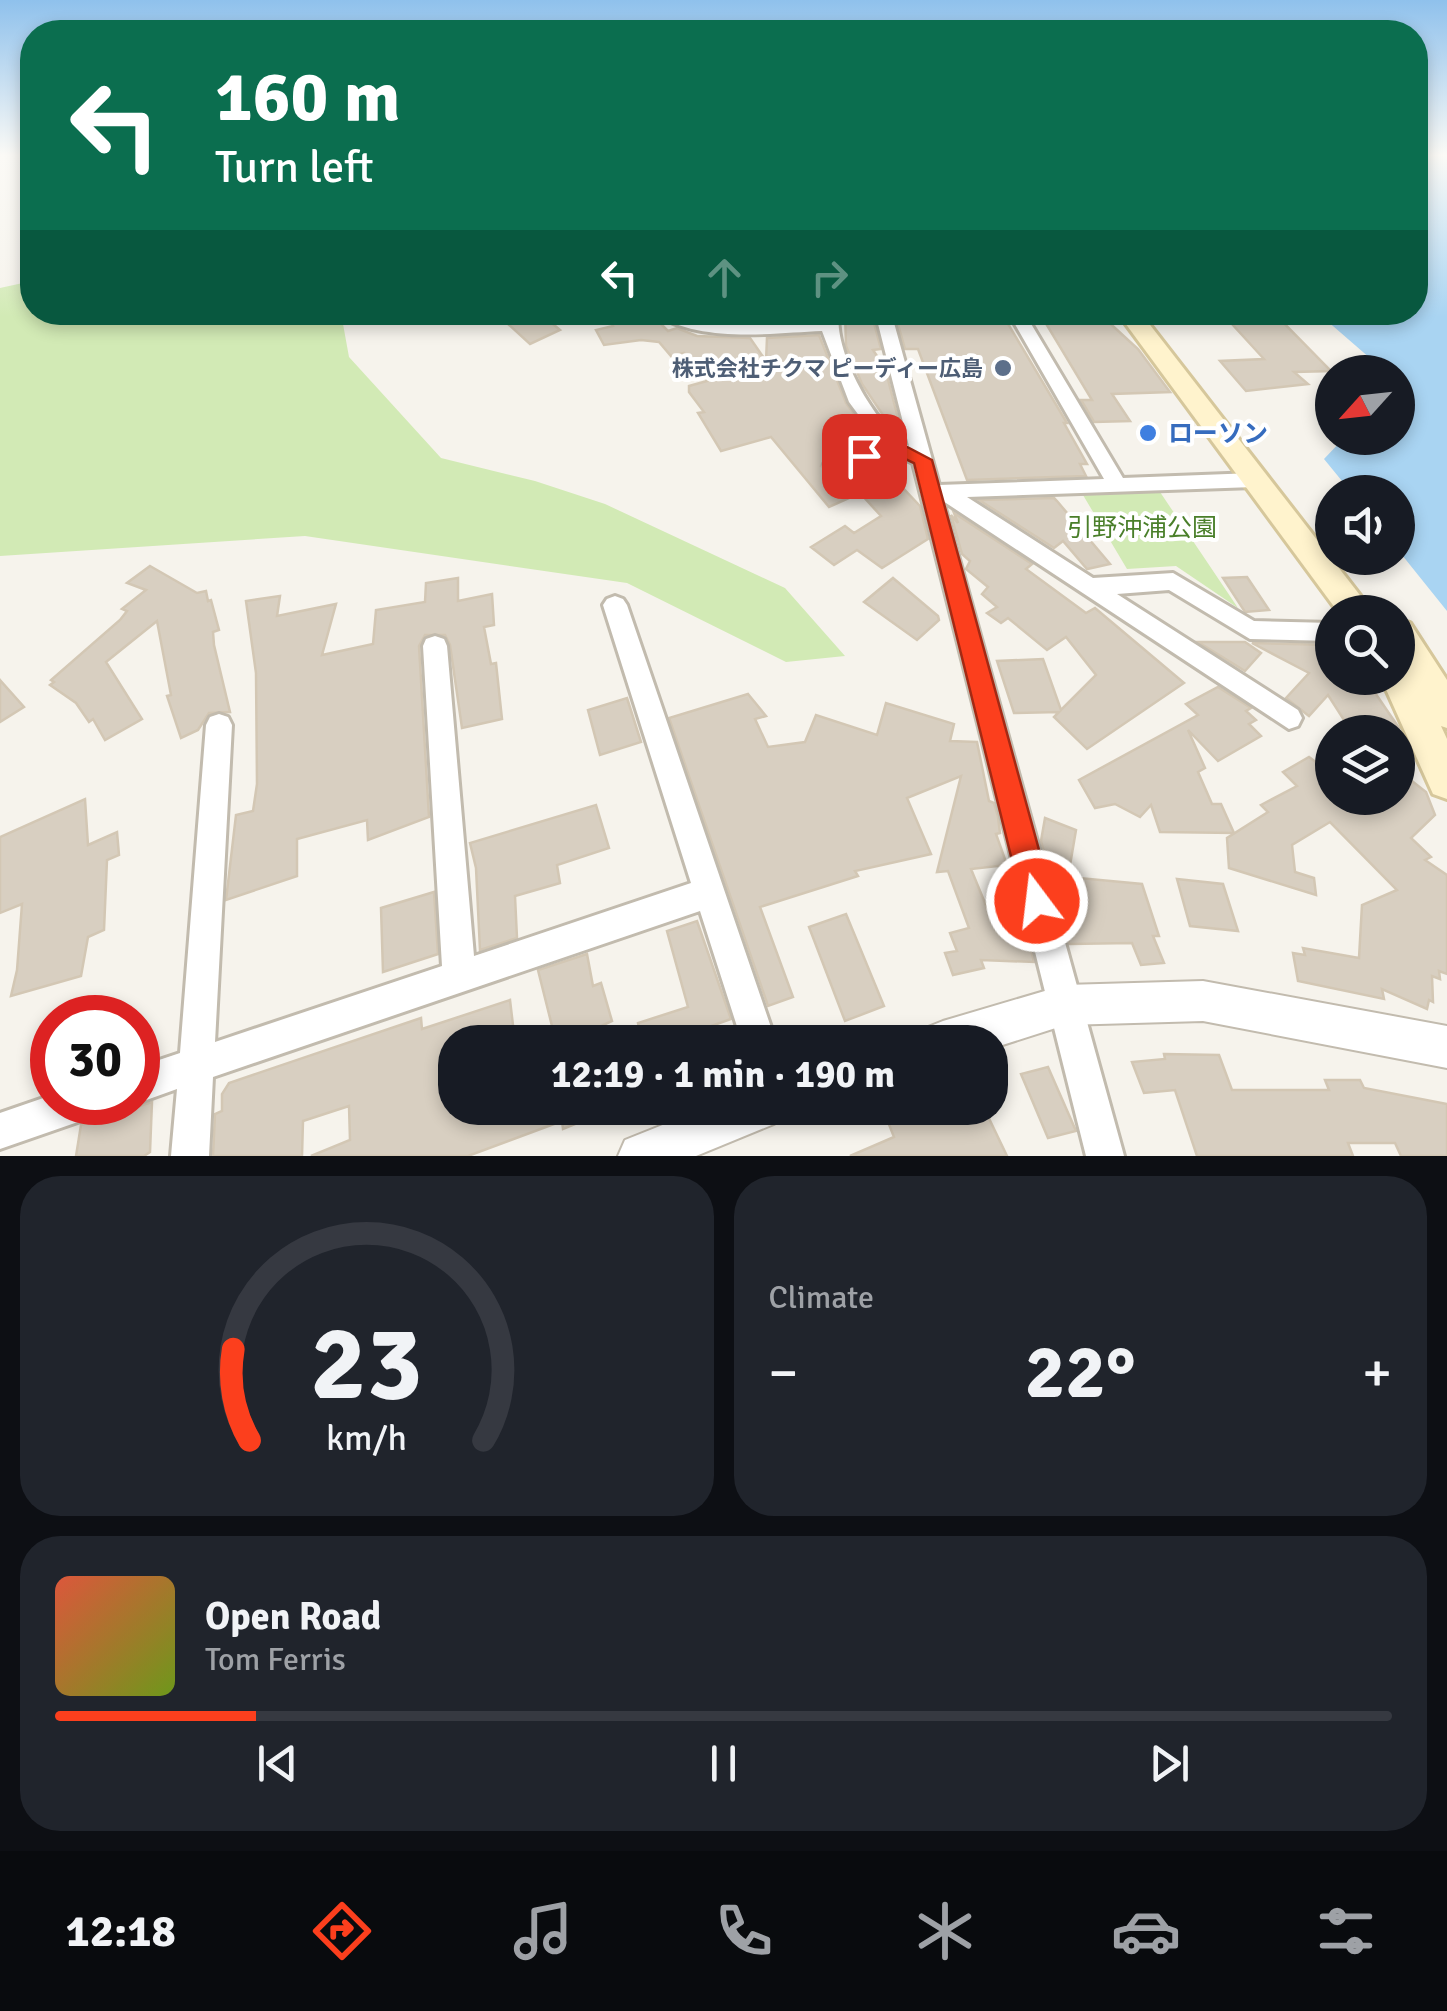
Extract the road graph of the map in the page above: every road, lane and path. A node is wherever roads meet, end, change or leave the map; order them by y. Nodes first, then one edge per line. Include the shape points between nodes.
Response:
1 (709, 325) edge
2 (737, 325) edge
3 (831, 325) edge
4 (886, 325) edge
5 (1024, 325) edge
6 (1138, 325) edge
7 (1155, 325) edge
8 (894, 446) junction
9 (922, 460) junction
10 (834, 464) dead end
11 (1254, 480) junction
12 (1116, 484) junction
13 (932, 492) junction
14 (1315, 527) edge
15 (1353, 575) edge
16 (1092, 587) junction
17 (1343, 595) edge
18 (1368, 595) edge
19 (615, 605) dead end
20 (1315, 632) edge
21 (435, 646) dead end
22 (1415, 660) edge
23 (1407, 695) edge
24 (1447, 712) edge
25 (1289, 718) dead end
26 (220, 724) dead end
27 (1447, 781) edge
28 (710, 892) junction
29 (459, 976) junction
30 (1065, 1005) junction
31 (753, 1025) edge
32 (999, 1025) edge
33 (1447, 1047) edge
34 (196, 1066) junction
35 (160, 1078) edge
36 (30, 1120) edge
37 (717, 1125) edge
38 (0, 1130) edge
39 (190, 1156) edge
40 (641, 1156) edge
41 (1105, 1156) edge

1 - 2 street
3 - 8 street via 854,401
4 - 9 street
5 - 12 street
6 - 11 main road
7 - 14 main road
8 - 9 street
8 - 10 street
9 - 13 street
11 - 12 street
11 - 17 main road
12 - 13 street
13 - 16 street via 952,497
13 - 30 street
15 - 18 main road
16 - 20 street via 1173,581 1250,630
16 - 25 street
19 - 28 street
21 - 29 street
22 - 24 main road
23 - 27 main road
26 - 34 street
28 - 29 street
28 - 31 street
29 - 34 street
30 - 32 street
30 - 33 street via 1203,1002
30 - 41 street
34 - 35 street
34 - 39 street
36 - 38 street
37 - 40 street

